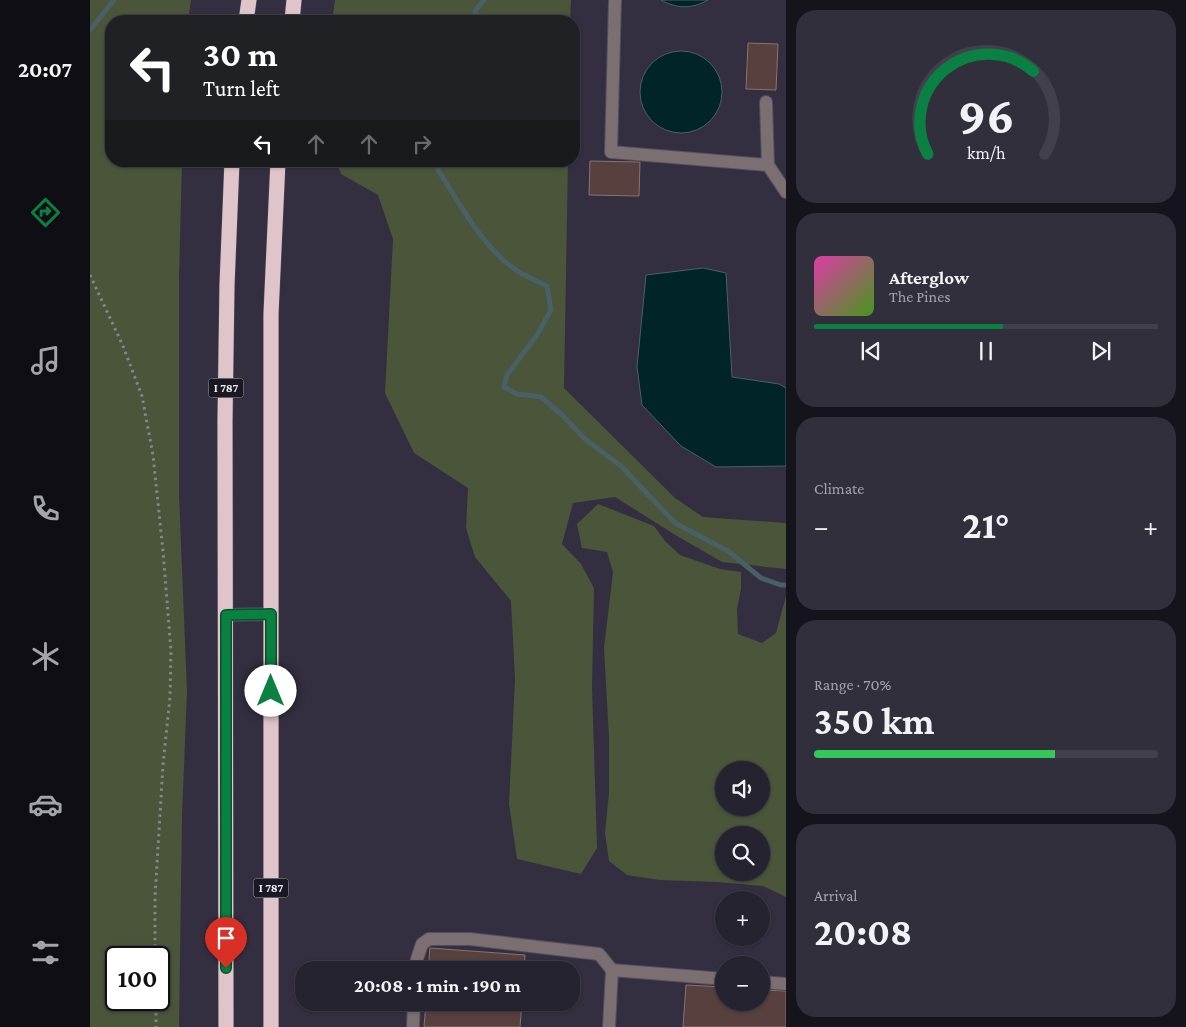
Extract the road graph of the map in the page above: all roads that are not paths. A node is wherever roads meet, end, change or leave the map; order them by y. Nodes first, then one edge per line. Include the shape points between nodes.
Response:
1 (249, 0) edge
2 (294, 0) edge
3 (614, 0) edge
4 (247, 15) edge
5 (293, 15) edge
6 (766, 102) dead end
7 (768, 165) junction
8 (232, 167) edge
9 (278, 167) edge
10 (786, 192) edge
11 (271, 614) junction
12 (226, 615) junction
13 (417, 961) edge
14 (612, 970) junction
15 (715, 978) edge
16 (770, 983) edge
17 (786, 984) edge
18 (414, 1011) edge
19 (226, 1027) edge
20 (271, 1027) edge
21 (413, 1027) edge
22 (609, 1027) edge

1 - 4 highway
2 - 5 highway
3 - 7 lane via 612,152
6 - 7 lane
7 - 10 lane
8 - 12 highway, I 787 via 226,285
9 - 11 highway, I 787 via 271,314
11 - 12 lane
11 - 20 highway, I 787
12 - 19 highway, I 787
13 - 14 lane via 422,944 429,939 470,939 599,954
14 - 15 lane
14 - 22 lane
16 - 17 lane
18 - 21 lane

